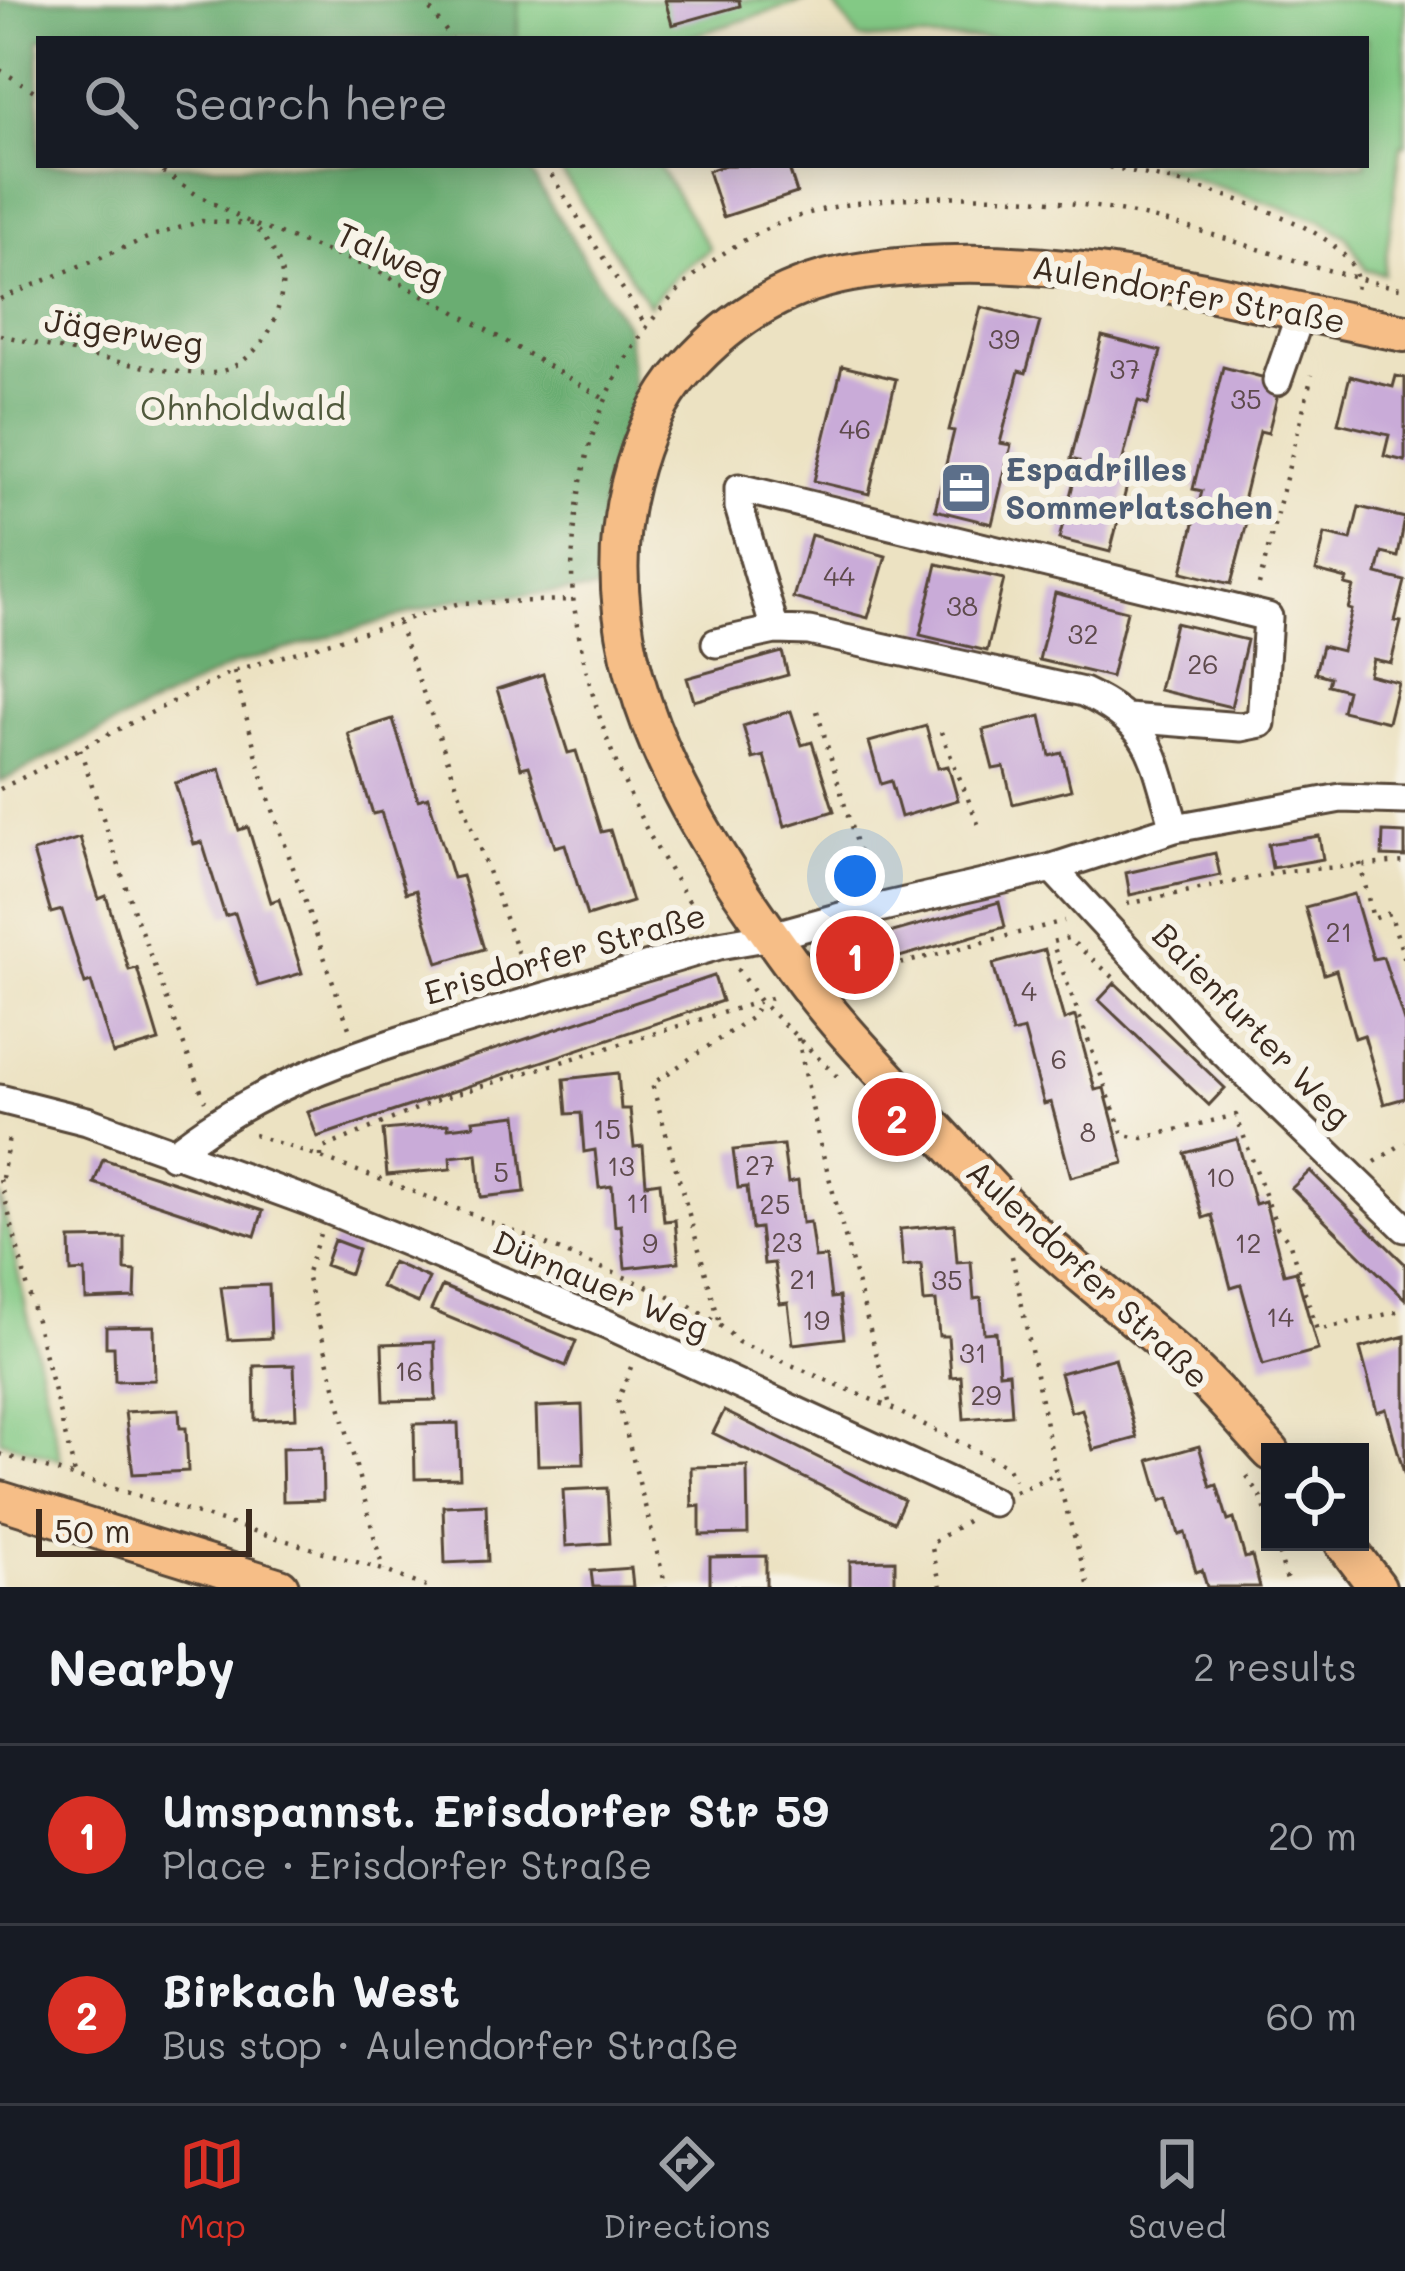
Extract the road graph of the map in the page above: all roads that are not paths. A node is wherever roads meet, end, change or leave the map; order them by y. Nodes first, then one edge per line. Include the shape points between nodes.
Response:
1 (1301, 312) junction
2 (1405, 333) edge
3 (1277, 381) dead end
4 (775, 630) junction
5 (716, 644) dead end
6 (1127, 718) junction
7 (1405, 800) edge
8 (1175, 828) junction
9 (1052, 868) junction
10 (772, 936) junction
11 (0, 1099) edge
12 (172, 1155) junction
13 (1405, 1228) edge
14 (1263, 1443) edge
15 (1006, 1496) road end
16 (0, 1500) edge
17 (1350, 1551) edge
18 (280, 1587) edge
19 (1377, 1587) edge

1 - 2 main road, Aulendorfer Straße
1 - 3 street
1 - 10 main road, Aulendorfer Straße via 1041,264 898,267 767,300 731,324 676,381 636,458 618,603 657,742 682,796
4 - 5 street
4 - 6 street via 1047,682
4 - 6 street via 739,488 1268,617 1261,723
6 - 8 street via 1147,738
7 - 8 street, Erisdorfer Straße via 1341,798
8 - 9 street, Erisdorfer Straße
9 - 10 street, Erisdorfer Straße
9 - 13 street, Baienfurter Weg via 1218,1047
10 - 12 street, Erisdorfer Straße via 359,1053 213,1121
10 - 14 main road, Aulendorfer Straße via 808,987 1025,1225 1194,1370
11 - 12 street via 87,1121
12 - 15 street, Dürnauer Weg via 609,1324
16 - 18 main road
17 - 19 main road

